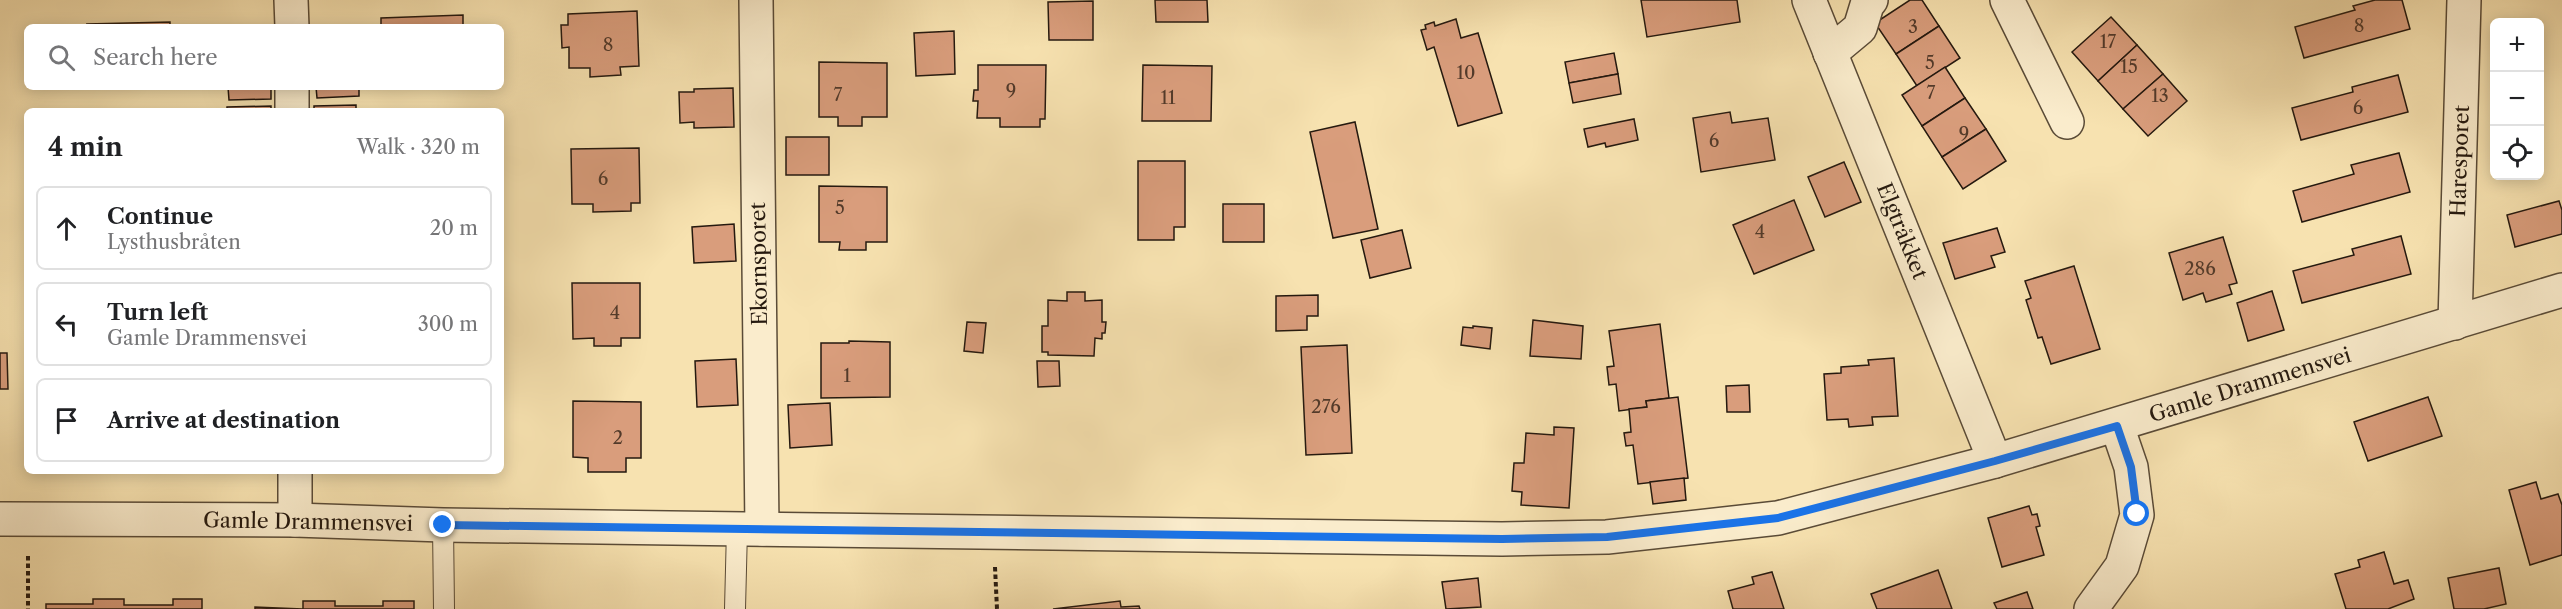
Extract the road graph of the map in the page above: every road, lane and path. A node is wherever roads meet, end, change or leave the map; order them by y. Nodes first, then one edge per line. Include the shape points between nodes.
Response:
1 (291, 0) edge
2 (756, 0) edge
3 (1809, 0) edge
4 (1871, 0) edge
5 (2007, 0) edge
6 (2464, 0) edge
7 (292, 24) edge
8 (1830, 53) junction
9 (292, 90) edge
10 (292, 108) edge
11 (2067, 122) dead end
12 (2562, 290) edge
13 (2456, 323) junction
14 (2117, 426) junction
15 (1995, 461) junction
16 (295, 474) edge
17 (14, 519) edge
18 (295, 520) junction
19 (443, 525) junction
20 (750, 529) junction
21 (28, 609) edge
22 (444, 609) edge
23 (735, 609) edge
24 (2091, 609) edge

1 - 7 street
2 - 20 street, Ekornsporet
3 - 8 street, Elgtråkket
4 - 8 street via 1860,28
5 - 11 street
6 - 13 street, Haresporet
8 - 15 street, Elgtråkket
9 - 10 street
12 - 13 street, Gamle Drammensvei
13 - 14 street, Gamle Drammensvei
14 - 15 street, Gamle Drammensvei
14 - 24 street via 2131,467 2137,514 2122,566
15 - 20 street, Gamle Drammensvei via 1778,518 1607,537
16 - 18 street
17 - 18 street, Gamle Drammensvei
17 - 21 path
18 - 19 street, Gamle Drammensvei
19 - 20 street, Gamle Drammensvei
19 - 22 lane
20 - 23 lane

